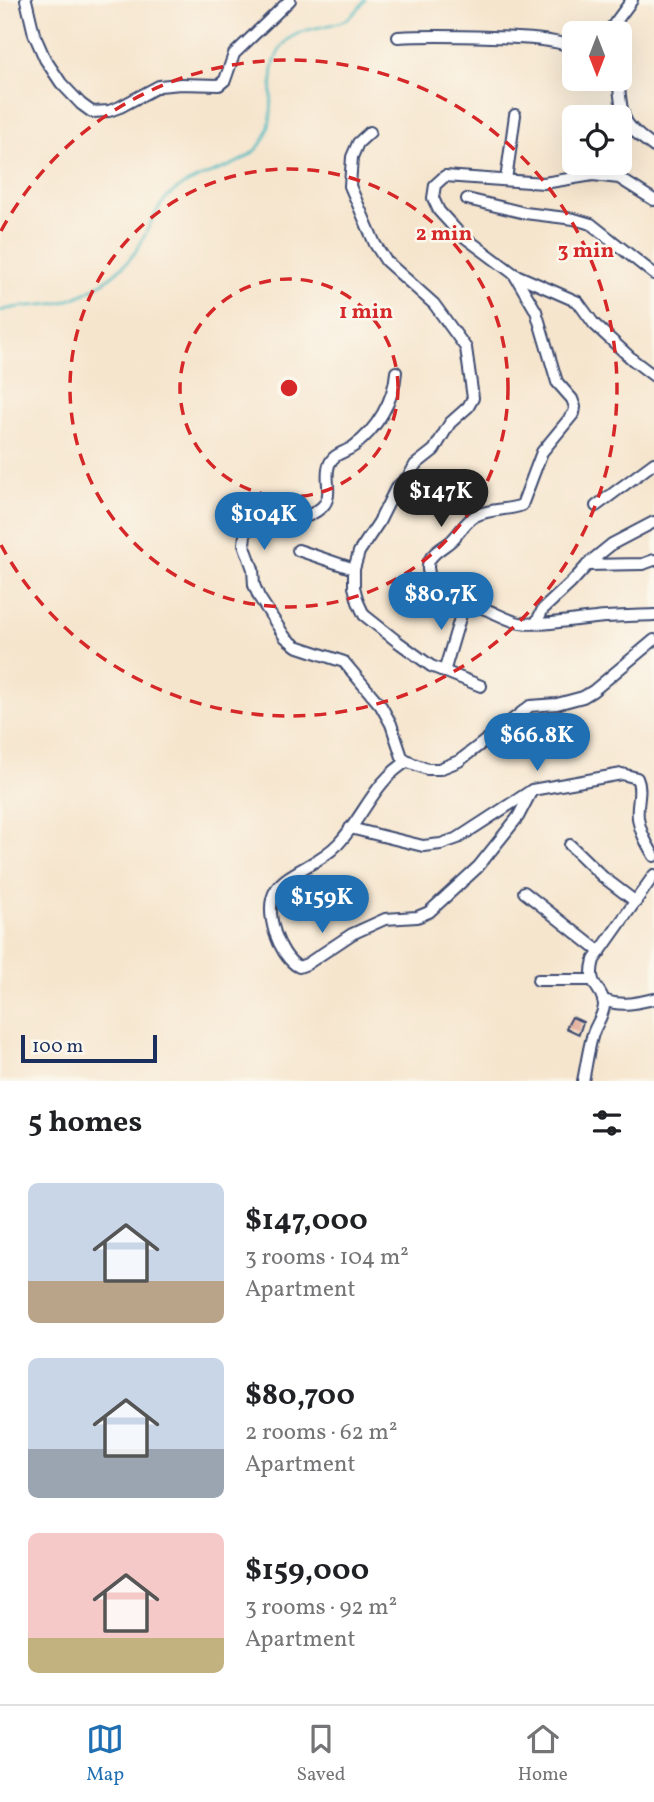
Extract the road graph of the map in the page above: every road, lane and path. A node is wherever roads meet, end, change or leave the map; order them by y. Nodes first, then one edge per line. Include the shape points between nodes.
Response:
1 (26, 0) edge
2 (290, 0) edge
3 (632, 0) edge
4 (616, 21) edge
5 (398, 37) dead end
6 (562, 43) edge
7 (619, 91) edge
8 (515, 115) dead end
9 (370, 132) dead end
10 (654, 147) edge
11 (506, 180) junction
12 (467, 199) dead end
13 (654, 200) edge
14 (514, 274) junction
15 (654, 274) edge
16 (396, 372) dead end
17 (654, 376) edge
18 (654, 463) edge
19 (596, 506) dead end
20 (654, 522) edge
21 (298, 550) dead end
22 (654, 560) edge
23 (587, 565) junction
24 (354, 569) junction
25 (465, 601) junction
26 (653, 613) edge
27 (536, 623) junction
28 (654, 640) edge
29 (444, 672) junction
30 (481, 687) dead end
31 (408, 761) junction
32 (532, 790) junction
33 (350, 828) junction
34 (570, 845) dead end
35 (654, 856) edge
36 (654, 875) edge
37 (524, 892) dead end
38 (636, 902) junction
39 (600, 952) junction
40 (538, 980) dead end
41 (592, 980) junction
42 (654, 999) edge
43 (603, 1000) junction
44 (583, 1081) edge

1 - 2 street via 45,59 61,83 92,112 120,107 159,86 219,85 234,54
3 - 4 street
5 - 6 street via 437,34
7 - 10 street via 626,124
8 - 11 street
9 - 24 street via 352,157 350,186 387,261 434,304 466,348 473,398 434,450 396,488
11 - 13 street via 544,183 593,176 619,178
11 - 14 street via 445,176 435,184 433,198 459,233
12 - 15 street via 591,224
14 - 17 street via 578,302 594,324
14 - 25 street via 536,311 557,382 575,407 542,452 522,505 477,515 429,561 431,578 438,586
16 - 31 street via 391,401 371,429 328,466 324,505 291,521 249,528 244,544 254,586 285,637 296,646 344,662 381,706 402,757
18 - 19 street
20 - 23 street via 612,544
21 - 24 street
22 - 23 street
23 - 27 street via 543,609
24 - 29 street via 354,587 364,615
25 - 27 street via 518,623
25 - 29 street
26 - 27 street
28 - 31 street via 593,691 557,704 530,706 459,761 439,769
29 - 30 street
31 - 33 street via 385,777
32 - 33 street via 458,838 441,844 423,846
32 - 33 street via 518,817 478,867 429,912 385,919 299,967 276,937 270,914 274,889 322,858
32 - 35 street via 622,774 637,778 638,817
34 - 38 street
36 - 38 street
37 - 39 street
38 - 39 street
39 - 41 street via 594,960
40 - 41 street
41 - 43 street
42 - 43 street via 627,1005
43 - 44 street

